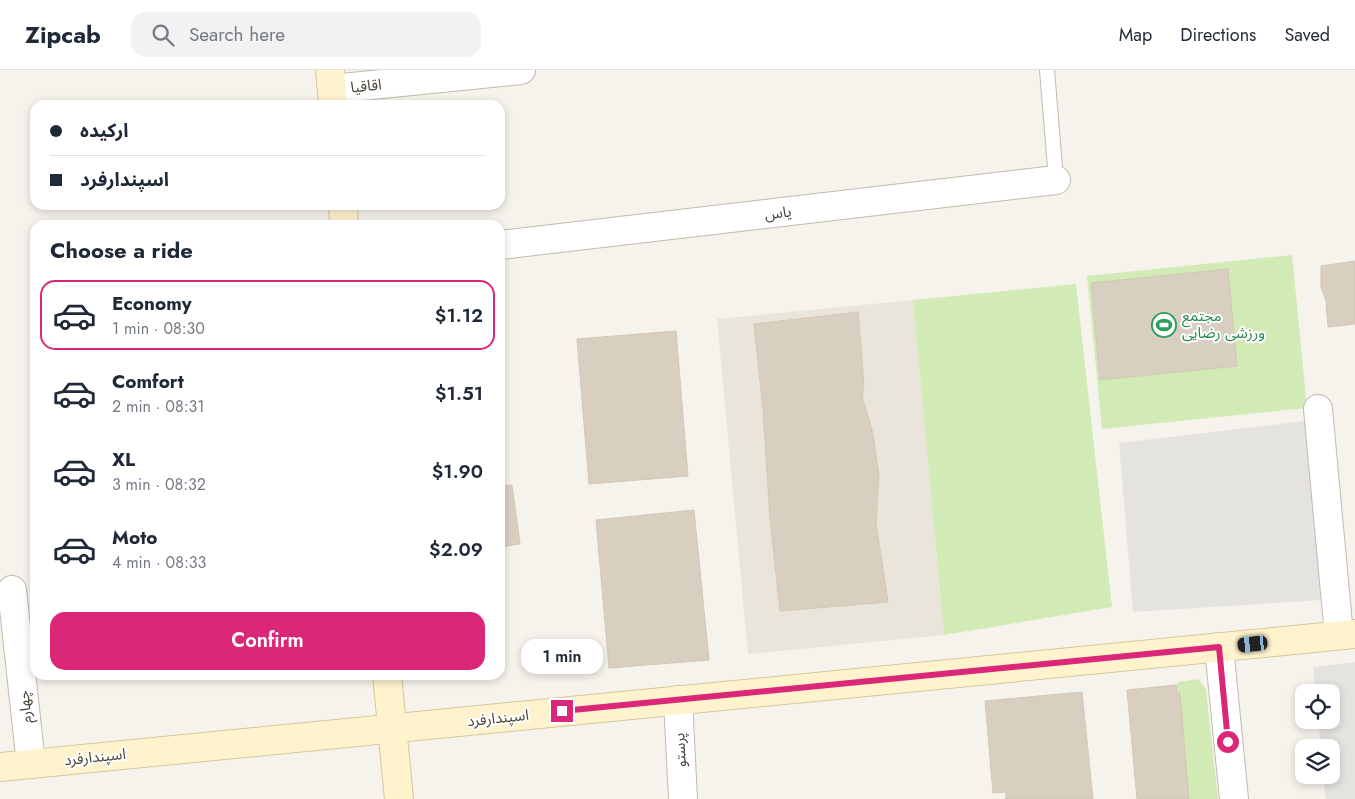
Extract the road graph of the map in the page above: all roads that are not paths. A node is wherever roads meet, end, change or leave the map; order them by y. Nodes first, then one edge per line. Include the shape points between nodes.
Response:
1 (521, 70) edge
2 (1047, 70) edge
3 (332, 88) edge
4 (1056, 180) joint
5 (505, 244) edge
6 (1318, 409) dead end
7 (12, 590) dead end
8 (1347, 634) edge
9 (1219, 647) junction
10 (387, 680) edge
11 (678, 700) junction
12 (392, 728) junction
13 (31, 764) junction
14 (0, 767) edge
15 (399, 799) edge
16 (683, 799) edge
17 (1234, 799) edge

1 - 3 street, اقاقیا
2 - 4 lane
4 - 5 street, یاس
6 - 8 street
7 - 13 street, چهارم
8 - 9 street, اسپندارفرد
9 - 11 street, اسپندارفرد
9 - 17 street
10 - 12 street
11 - 12 street, اسپندارفرد
11 - 16 street, پرستو
12 - 13 street, اسپندارفرد
12 - 15 street
13 - 14 street, اسپندارفرد

